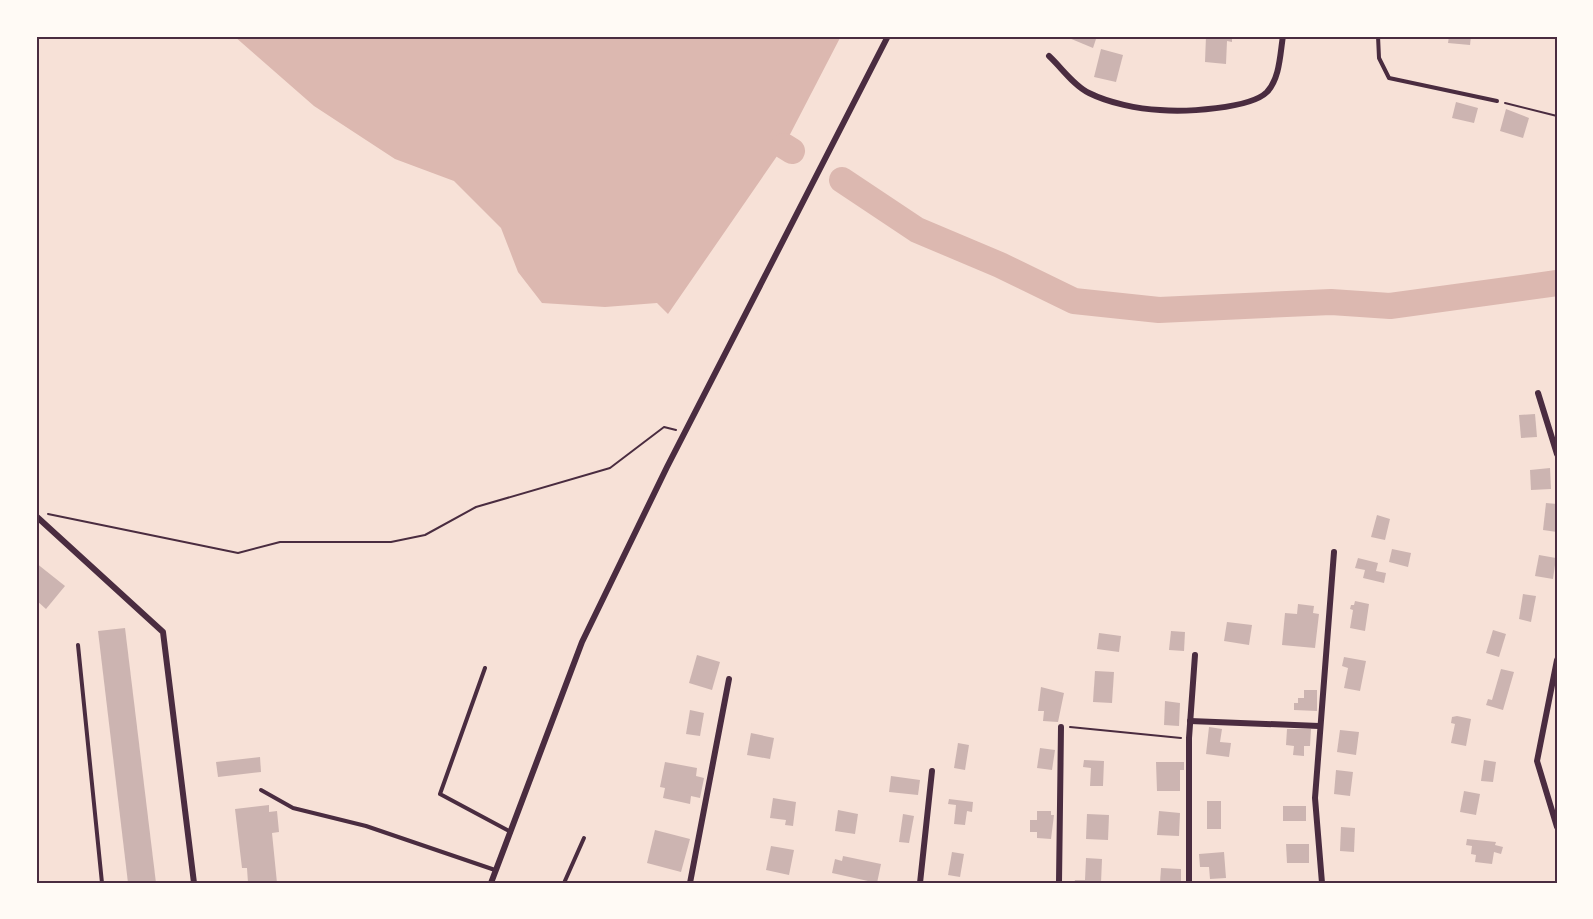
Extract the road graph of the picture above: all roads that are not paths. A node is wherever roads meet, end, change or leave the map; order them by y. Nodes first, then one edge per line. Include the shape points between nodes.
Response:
1 (888, 36) edge
2 (1283, 36) edge
3 (1378, 36) edge
4 (1048, 56) dead end
5 (1497, 101) road end
6 (1538, 393) dead end
7 (1557, 454) edge
8 (36, 516) edge
9 (1334, 552) dead end
10 (78, 645) dead end
11 (1195, 655) dead end
12 (1557, 660) edge
13 (485, 668) dead end
14 (729, 679) dead end
15 (1190, 721) junction
16 (1319, 726) junction
17 (1061, 727) road end
18 (932, 771) dead end
19 (261, 790) dead end
20 (1557, 827) edge
21 (511, 832) junction
22 (584, 837) dead end
23 (496, 870) junction
24 (102, 883) edge
25 (194, 883) edge
26 (491, 883) edge
27 (564, 883) edge
28 (690, 883) edge
29 (920, 883) edge
30 (1059, 883) edge
31 (1189, 883) edge
32 (1322, 883) edge

1 - 21 street via 582,642
2 - 4 street via 1275,82 1266,93 1256,100 1214,108 1160,110 1114,102 1088,93
3 - 5 lane via 1379,58 1389,78
6 - 7 street
8 - 25 street via 163,632
9 - 16 street
10 - 24 lane
11 - 15 street
12 - 20 street via 1537,761
13 - 21 lane via 440,794
14 - 28 street
15 - 16 street
15 - 31 street
16 - 32 street via 1315,798
17 - 30 street
18 - 29 street
19 - 23 lane via 293,808 366,826
21 - 23 street
22 - 27 lane
23 - 26 street

